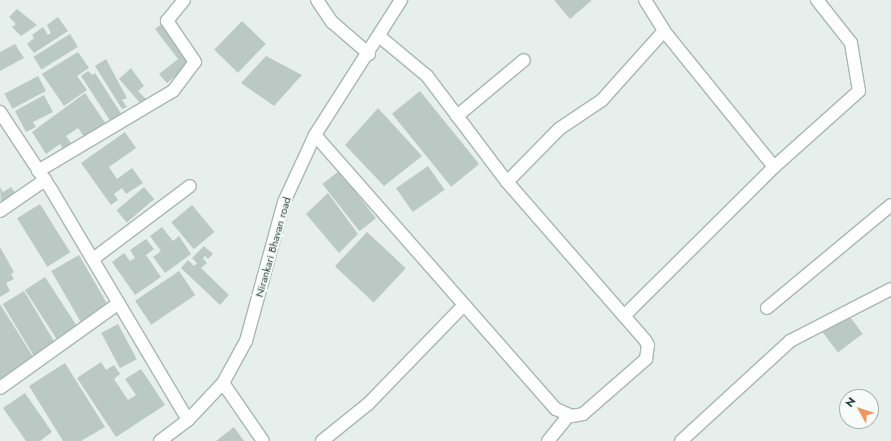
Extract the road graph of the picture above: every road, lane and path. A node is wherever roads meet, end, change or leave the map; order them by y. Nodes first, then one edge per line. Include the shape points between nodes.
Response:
1 (184, 0) edge
2 (318, 0) edge
3 (401, 0) edge
4 (645, 0) edge
5 (817, 0) edge
6 (664, 31) junction
7 (379, 36) junction
8 (369, 54) junction
9 (524, 60) dead end
10 (0, 112) edge
11 (457, 116) junction
12 (315, 135) junction
13 (774, 167) junction
14 (41, 175) junction
15 (507, 182) junction
16 (190, 186) dead end
17 (891, 205) edge
18 (0, 211) edge
19 (93, 259) junction
20 (891, 290) edge
21 (119, 303) junction
22 (464, 305) junction
23 (767, 308) dead end
24 (625, 315) junction
25 (222, 383) junction
26 (0, 388) edge
27 (568, 415) junction
28 (188, 420) junction
29 (160, 441) edge
30 (263, 441) edge
31 (322, 441) edge
32 (548, 441) edge
33 (681, 441) edge

1 - 14 street via 166,20 195,62 173,91
2 - 8 street via 332,22
3 - 7 street, Nirankari Bhavan road
4 - 6 street
5 - 13 street via 851,43 859,91
6 - 13 street
6 - 15 street via 602,100 560,129
7 - 8 street, Nirankari Bhavan road
7 - 11 street via 427,76
8 - 12 street, Nirankari Bhavan road
9 - 11 street
10 - 14 street
11 - 15 street
12 - 22 street
12 - 25 street, Nirankari Bhavan road via 284,202 246,341
13 - 24 street
14 - 18 street
14 - 19 street
15 - 24 street
16 - 19 street
17 - 23 street
19 - 21 street
20 - 33 street via 790,341
21 - 26 street
21 - 28 street
22 - 27 street via 556,409
22 - 31 street via 368,404
24 - 27 street via 648,345 646,359 583,414
25 - 28 street, Nirankari Bhavan road
25 - 30 street
27 - 32 street
28 - 29 street, Nirankari Bhavan road

